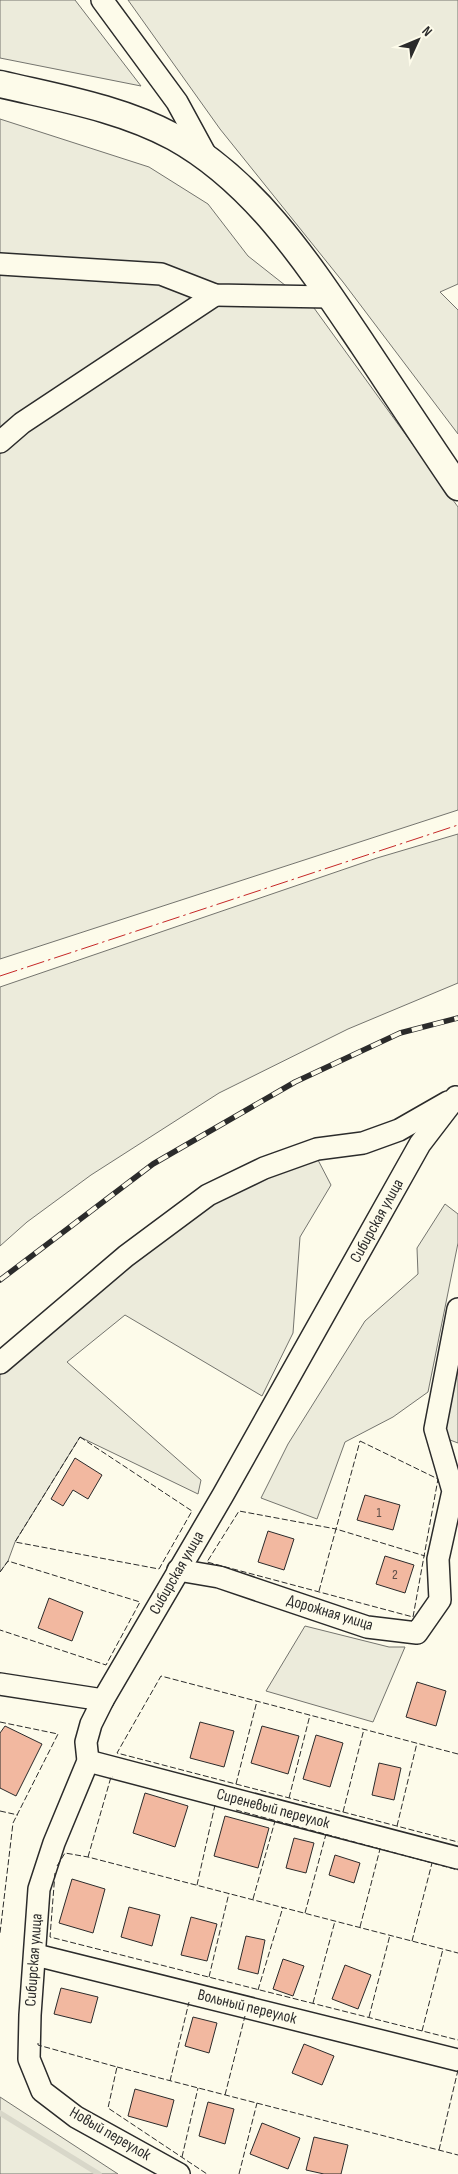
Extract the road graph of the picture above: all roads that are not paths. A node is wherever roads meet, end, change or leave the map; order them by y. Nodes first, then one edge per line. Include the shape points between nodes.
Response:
1 (102, 0) edge
2 (0, 84) edge
3 (208, 159) junction
4 (0, 264) edge
5 (215, 295) junction
6 (331, 297) junction
7 (0, 442) edge
8 (458, 487) edge
9 (457, 1096) edge
10 (458, 1309) edge
11 (0, 1363) edge
12 (178, 1570) junction
13 (0, 1684) edge
14 (103, 1700) junction
15 (88, 1760) junction
16 (458, 1858) edge
17 (36, 1955) junction
18 (458, 2060) edge
19 (42, 2091) joint
20 (180, 2174) edge

1 - 3 street via 177,102
2 - 3 main road via 130,117 173,137
3 - 6 main road via 259,204
4 - 5 street via 161,274
5 - 6 street
5 - 7 street via 22,423
6 - 8 main road
9 - 11 street via 399,1130 363,1143 308,1152 264,1168 208,1195 126,1256
9 - 12 street, Сибирская улица via 420,1144
10 - 12 street, Дорожная улица via 434,1429 453,1491 438,1559 440,1600 417,1633 368,1627 219,1578
12 - 14 street, Сибирская улица
13 - 14 street
14 - 15 street, Сибирская улица via 86,1742
15 - 16 street, Сиреневый переулок
15 - 17 street, Сибирская улица via 39,1889
17 - 18 street, Вольный переулок
17 - 19 street, Сибирская улица via 30,2014 30,2059
19 - 20 street, Новый переулок via 76,2117

